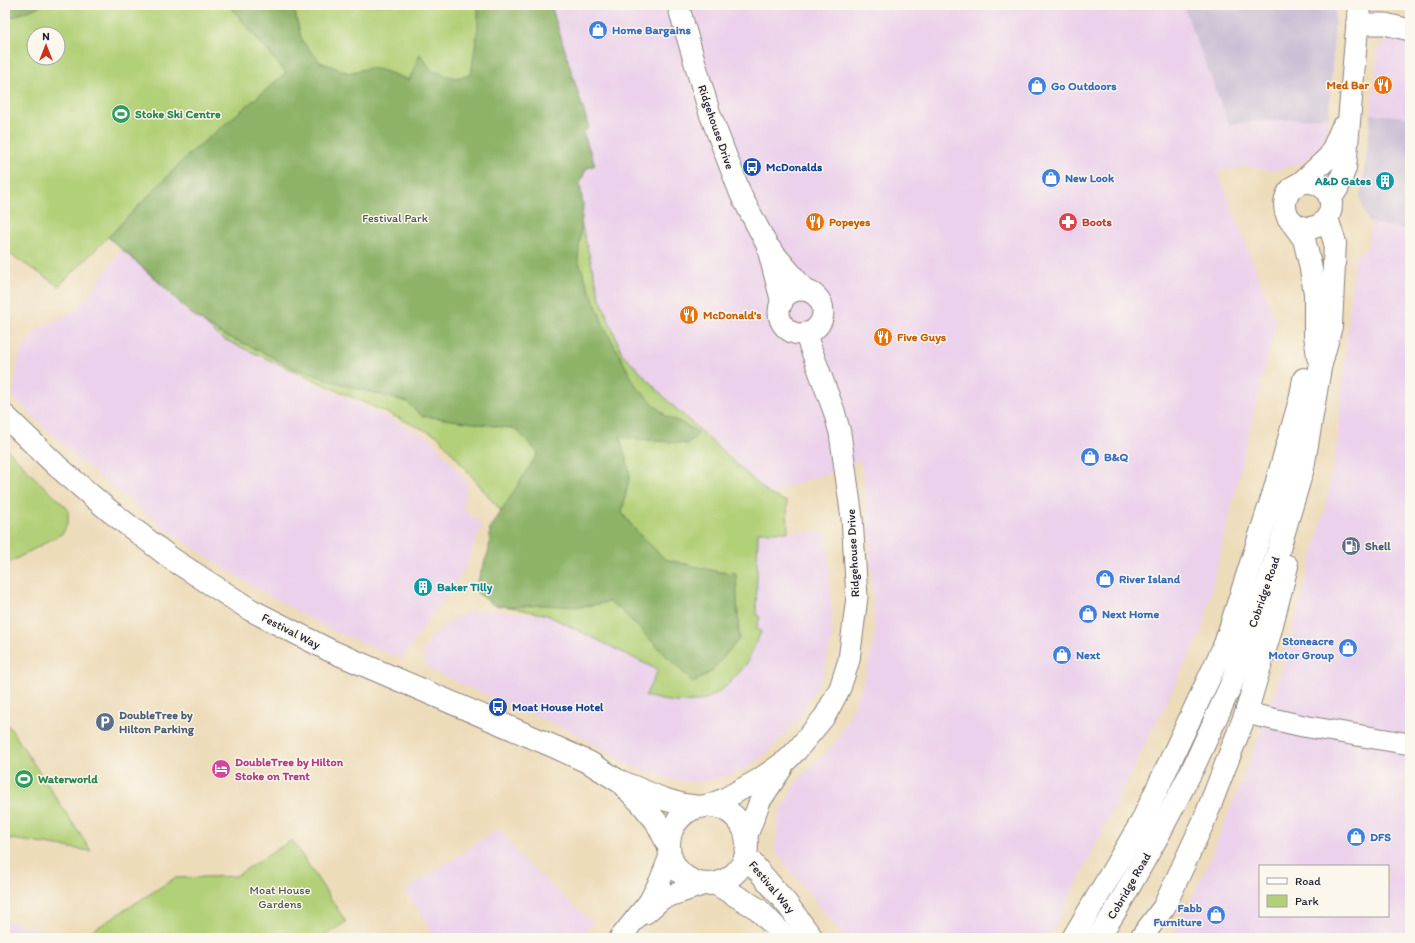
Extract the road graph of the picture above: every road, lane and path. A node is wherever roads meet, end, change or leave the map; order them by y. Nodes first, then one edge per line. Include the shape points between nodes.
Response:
1 (678, 5) edge
2 (1358, 14) edge
3 (1410, 30) edge
4 (1350, 109) junction
5 (1302, 182) junction
6 (1329, 208) junction
7 (1288, 217) junction
8 (767, 245) junction
9 (805, 290) junction
10 (782, 303) junction
11 (805, 333) junction
12 (1315, 335) junction
13 (1320, 368) junction
14 (5, 416) edge
15 (1303, 468) junction
16 (1246, 713) junction
17 (1410, 744) edge
18 (788, 760) junction
19 (617, 780) junction
20 (702, 806) junction
21 (746, 847) junction
22 (669, 851) junction
23 (709, 884) junction
24 (625, 932) edge
25 (786, 938) edge
26 (812, 938) edge
27 (1073, 938) edge
28 (1098, 938) edge
29 (1141, 938) edge

1 - 8 street, Ridgehouse Drive via 709,111 741,196
2 - 3 street
2 - 4 main road
4 - 5 main road via 1330,156
4 - 6 main road via 1345,168
5 - 6 main road via 1313,182 1327,190
5 - 7 main road via 1295,185 1287,196 1285,203
6 - 7 main road via 1324,222 1312,228 1301,227
6 - 13 main road, Cobridge Road via 1335,243 1333,294 1331,326
7 - 12 main road via 1304,239 1310,264 1315,293
8 - 9 street, Ridgehouse Drive
8 - 10 street, Ridgehouse Drive
9 - 10 street via 788,294
9 - 11 street via 820,300 823,312 817,327
10 - 11 street via 779,312 786,328 796,333
11 - 18 street, Ridgehouse Drive via 840,433 852,518 857,597 849,660 840,688 825,716
12 - 13 main road
12 - 27 main road via 1274,492 1225,644 1142,821
13 - 15 main road, Cobridge Road
14 - 19 main road, Festival Way via 106,508 172,559 251,610 330,650 590,763
15 - 16 main road via 1287,567
15 - 28 main road, Cobridge Road via 1269,579 1232,685 1160,832
16 - 17 street via 1303,726
16 - 29 main road via 1203,823 1168,900
18 - 20 street via 724,799
18 - 21 street via 760,801
19 - 20 main road, Festival Way via 662,799 684,805
19 - 22 main road, Festival Way via 656,821
20 - 21 main road via 722,809 734,816 739,821
20 - 22 main road via 680,817 672,828
21 - 23 main road via 739,869 729,879
21 - 26 main road, Festival Way
22 - 23 main road via 673,864 681,874 690,880
22 - 24 street via 660,881 649,902
23 - 24 street via 664,898
23 - 25 main road, Festival Way via 740,897 758,909

